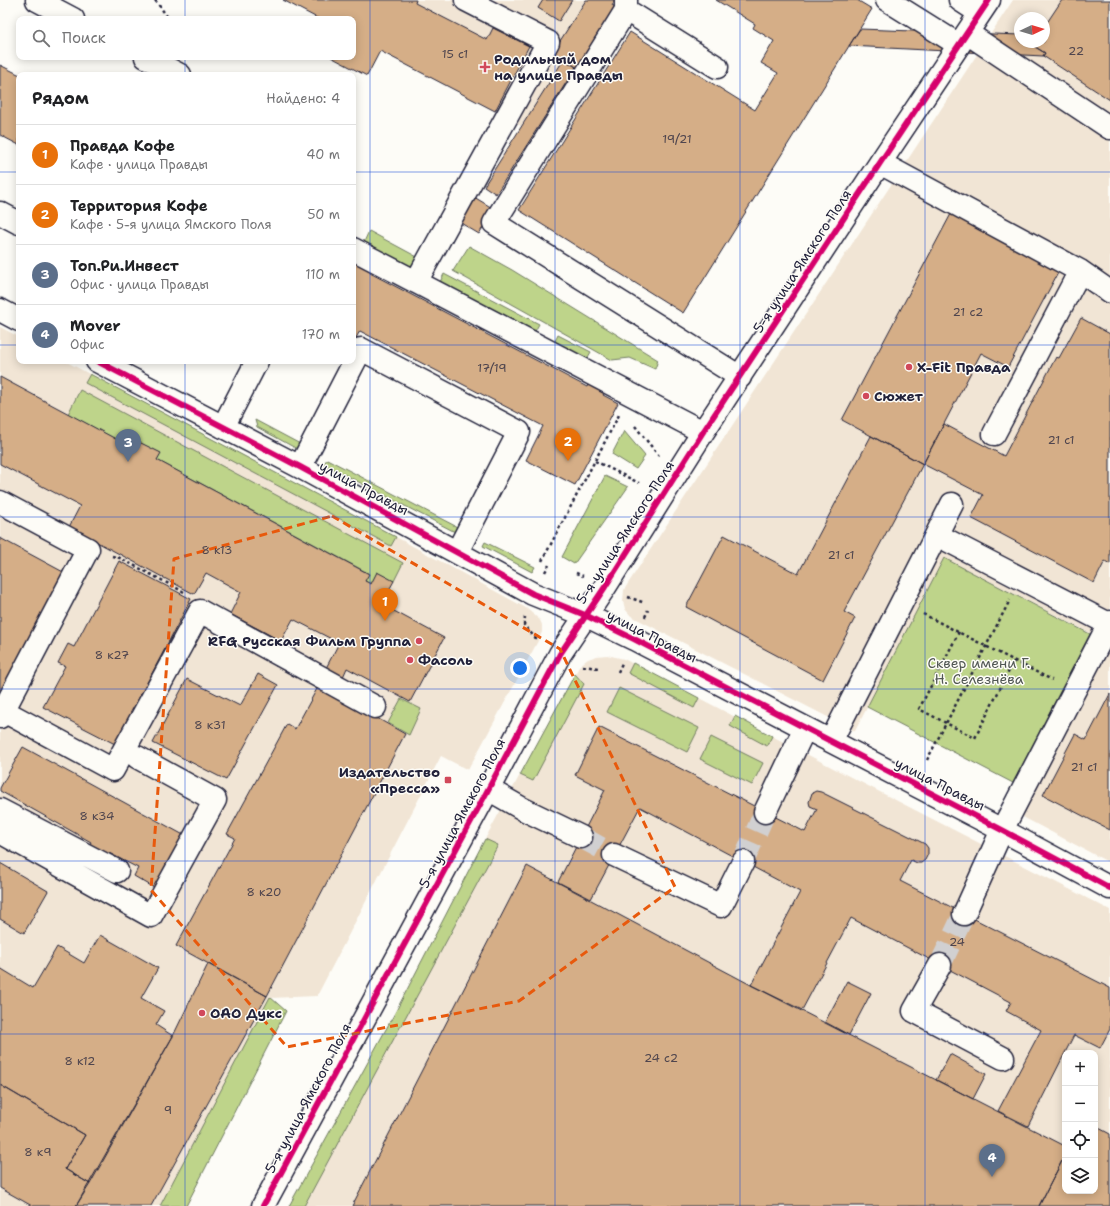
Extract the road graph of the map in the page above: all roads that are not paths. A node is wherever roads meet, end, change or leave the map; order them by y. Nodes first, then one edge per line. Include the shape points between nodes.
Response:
1 (37, 0) edge
2 (466, 0) edge
3 (887, 0) edge
4 (960, 0) edge
5 (626, 5) edge
6 (985, 7) edge
7 (67, 16) edge
8 (963, 39) junction
9 (152, 60) edge
10 (717, 67) dead end
11 (174, 72) edge
12 (1110, 128) edge
13 (880, 163) junction
14 (0, 213) edge
15 (16, 221) edge
16 (356, 250) edge
17 (1080, 271) junction
18 (416, 282) junction
19 (1110, 292) edge
20 (0, 310) edge
21 (16, 318) edge
22 (356, 359) edge
23 (111, 364) edge
24 (255, 364) edge
25 (353, 364) edge
26 (125, 367) edge
27 (740, 377) junction
28 (223, 427) junction
29 (703, 432) junction
30 (994, 434) dead end
31 (300, 467) junction
32 (0, 502) edge
33 (952, 504) dead end
34 (937, 535) junction
35 (457, 552) junction
36 (585, 616) junction
37 (1110, 623) edge
38 (375, 707) dead end
39 (1, 712) edge
40 (805, 728) junction
41 (831, 741) junction
42 (137, 757) dead end
43 (488, 790) junction
44 (0, 810) edge
45 (765, 812) tunnel mouth
46 (1002, 830) junction
47 (0, 832) edge
48 (581, 837) tunnel mouth
49 (614, 855) tunnel mouth
50 (743, 862) tunnel mouth
51 (117, 871) dead end
52 (1110, 888) edge
53 (964, 914) tunnel mouth
54 (940, 965) tunnel mouth
55 (1003, 1058) dead end
56 (263, 1206) edge

1 - 7 street
2 - 18 street via 548,42
3 - 8 street
4 - 6 street
5 - 10 street
5 - 27 street via 494,223
6 - 8 street, 5-я улица Ямского Поля
8 - 12 street
8 - 13 street, 5-я улица Ямского Поля
9 - 11 street
13 - 17 street
13 - 27 street, 5-я улица Ямского Поля
14 - 15 street
16 - 18 street
17 - 19 street
17 - 30 street
18 - 29 street via 626,401
20 - 21 street
22 - 35 street via 361,349 519,432
23 - 26 street, улица Правды
24 - 28 street
25 - 31 street
26 - 28 street, улица Правды
27 - 29 street, 5-я улица Ямского Поля
28 - 31 street, улица Правды
29 - 36 street, 5-я улица Ямского Поля
31 - 35 street, улица Правды
32 - 39 street via 88,549
33 - 34 street
34 - 37 street
34 - 41 street
35 - 36 street, улица Правды via 533,594
36 - 40 street, улица Правды
36 - 43 street, 5-я улица Ямского Поля via 560,654
37 - 46 street
38 - 39 street via 200,611 113,770
40 - 41 street, улица Правды
40 - 45 street
41 - 46 street, улица Правды
42 - 47 street via 215,800 151,916
43 - 48 street via 523,810
43 - 56 street, 5-я улица Ямского Поля
44 - 51 street
46 - 52 street, улица Правды
46 - 53 street
49 - 50 street via 721,906
54 - 55 street via 914,1011

